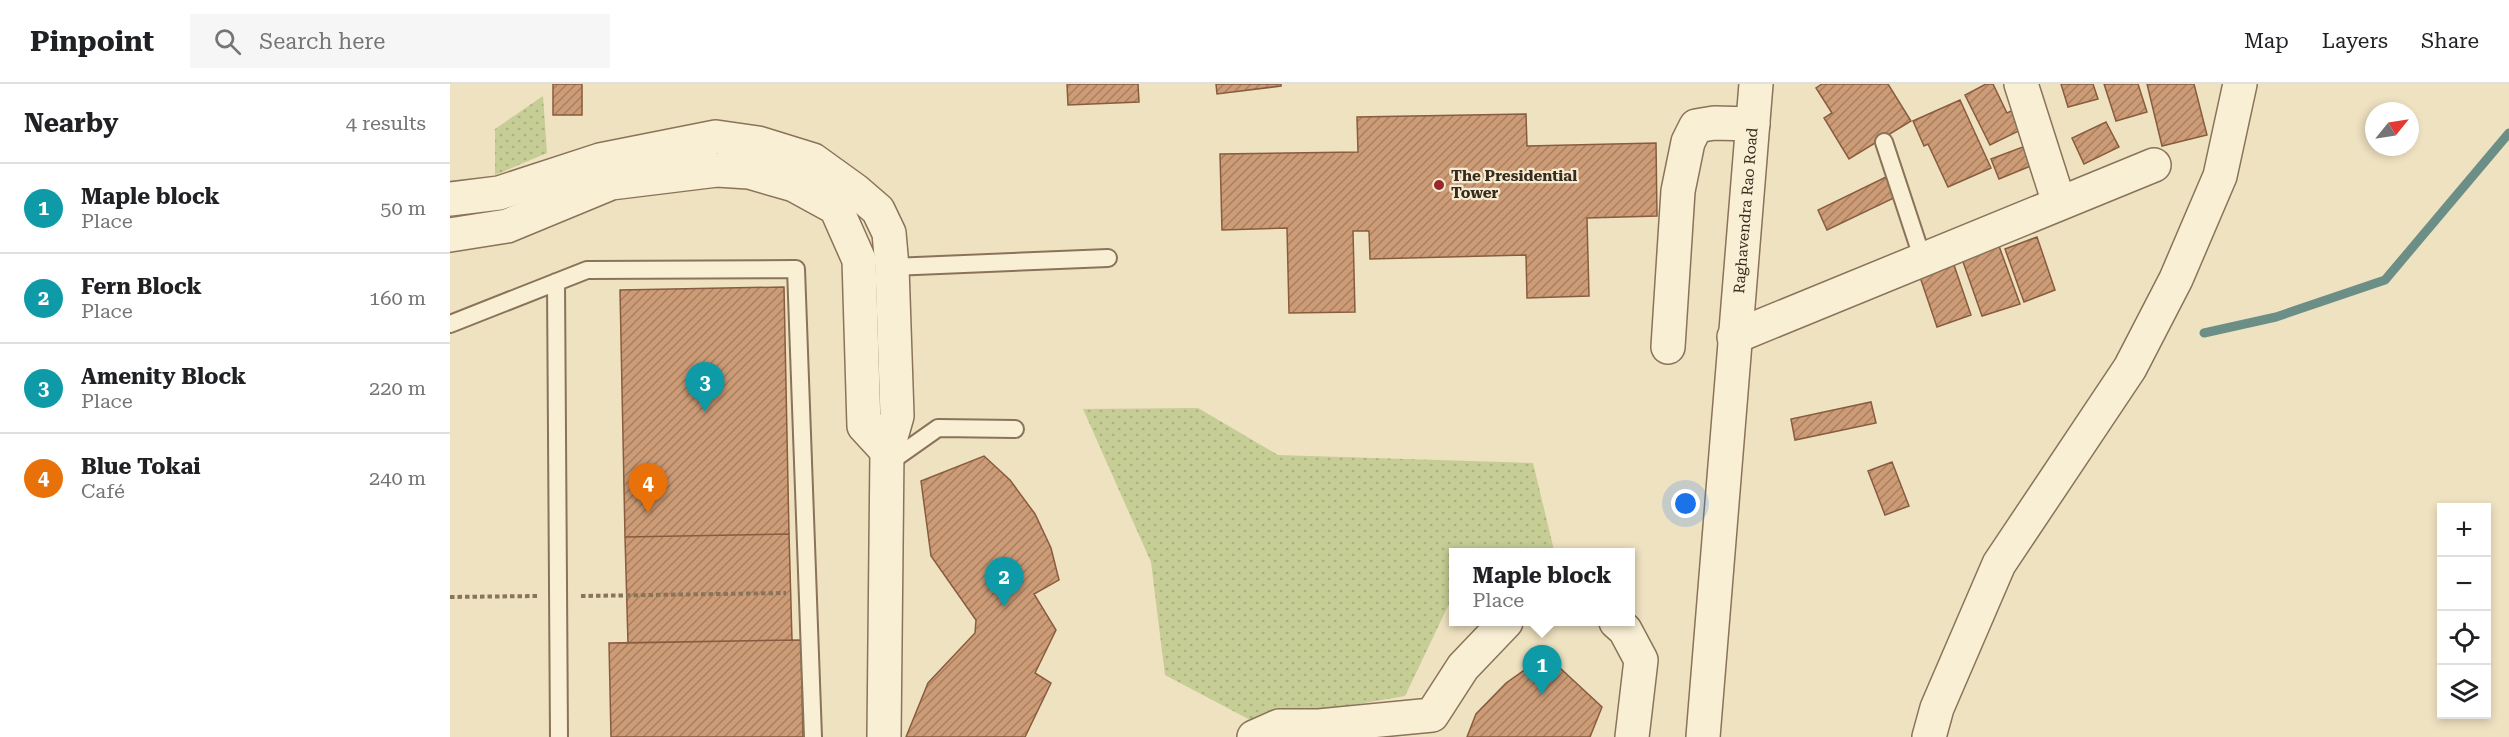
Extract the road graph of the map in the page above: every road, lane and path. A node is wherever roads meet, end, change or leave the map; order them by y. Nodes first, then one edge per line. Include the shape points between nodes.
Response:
1 (1756, 84) edge
2 (2021, 84) edge
3 (2240, 84) edge
4 (1752, 124) junction
5 (1884, 142) dead end
6 (2154, 165) dead end
7 (450, 200) edge
8 (2060, 203) junction
9 (450, 235) edge
10 (1108, 258) dead end
11 (1923, 260) junction
12 (892, 267) junction
13 (556, 282) junction
14 (450, 324) edge
15 (1734, 337) junction
16 (1668, 347) dead end
17 (1015, 429) dead end
18 (887, 457) junction
19 (808, 592) junction
20 (558, 596) junction
21 (450, 597) edge
22 (1501, 626) edge
23 (1621, 626) edge
24 (559, 737) edge
25 (813, 737) edge
26 (884, 737) edge
27 (1254, 737) edge
28 (1632, 737) edge
29 (1703, 737) edge
30 (1929, 737) edge

1 - 4 street, Raghavendra Rao Road
2 - 8 street
3 - 30 street via 2220,176 2176,279 2130,368 2000,564 1937,708
4 - 15 street, Raghavendra Rao Road
4 - 16 street via 1696,126 1688,142 1678,190
5 - 11 lane
6 - 8 street
7 - 12 street via 499,193 600,160 716,137 758,143 813,160 878,210 889,233
8 - 11 street
9 - 18 street via 507,226 611,183 717,170 749,172 794,185 836,208 859,260 864,426
10 - 12 lane
11 - 15 street
12 - 18 street via 897,416
13 - 14 lane
13 - 19 lane via 586,270 796,269
13 - 20 lane
15 - 29 street, Raghavendra Rao Road
17 - 18 lane via 938,428
18 - 26 street
19 - 20 path
19 - 25 lane
20 - 21 path
20 - 24 lane
22 - 27 street via 1463,667 1432,715 1279,726
23 - 28 street via 1641,660

